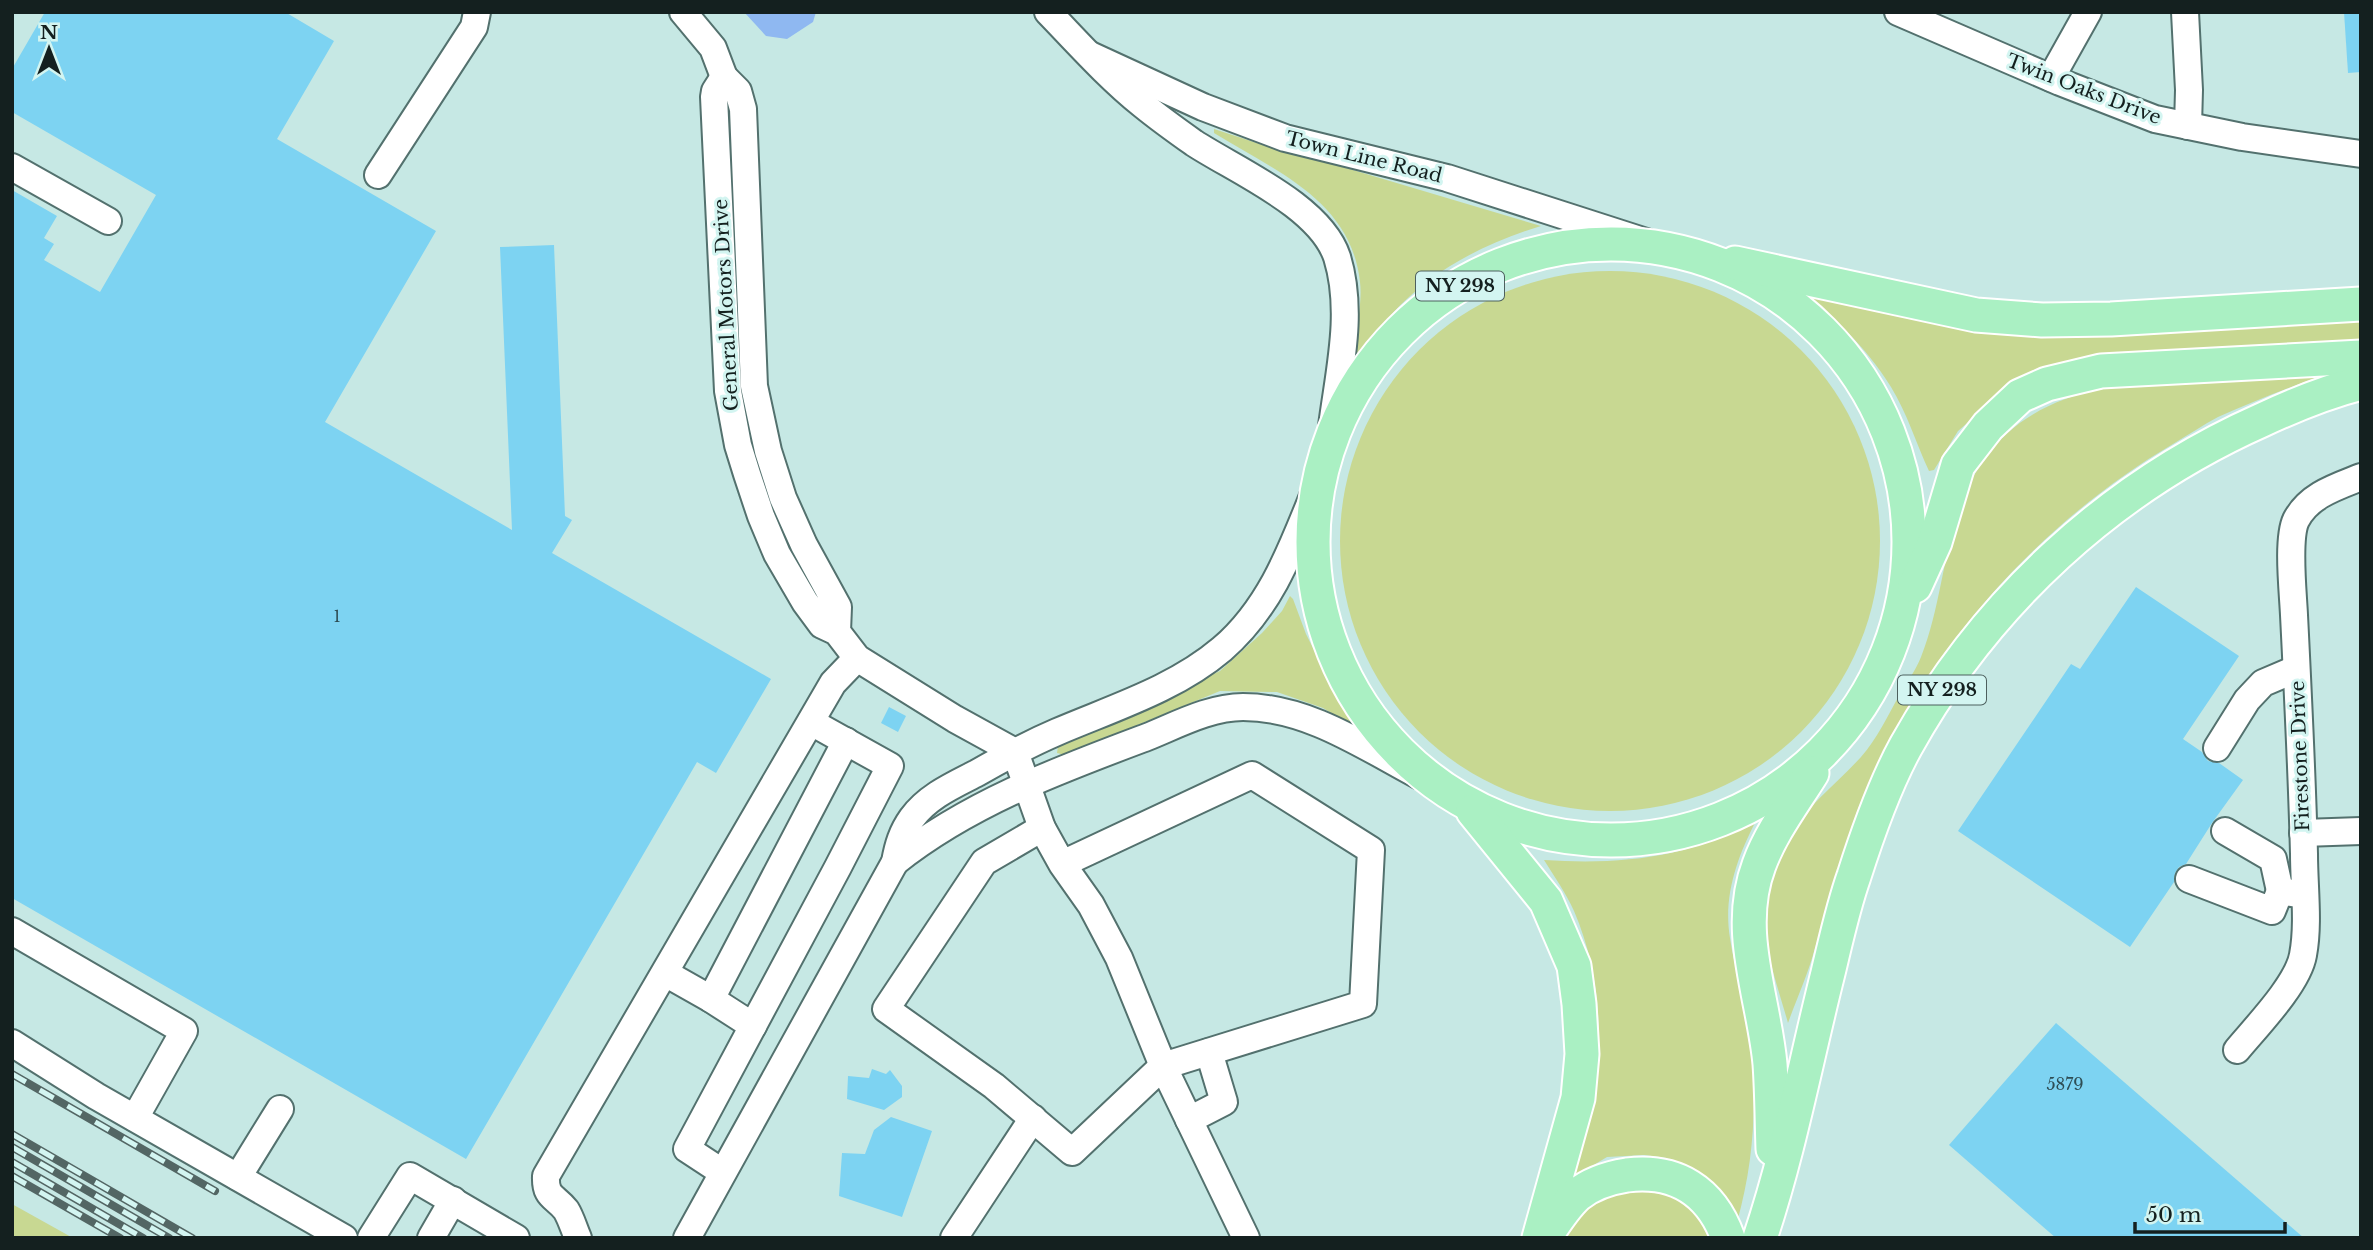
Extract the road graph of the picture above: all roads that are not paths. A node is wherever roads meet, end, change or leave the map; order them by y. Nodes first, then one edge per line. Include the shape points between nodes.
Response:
1 (477, 12) edge
2 (683, 12) edge
3 (1048, 12) edge
4 (1898, 12) edge
5 (2088, 12) edge
6 (2185, 12) edge
7 (1090, 55) junction
8 (2051, 78) junction
9 (2188, 126) junction
10 (2361, 154) edge
11 (12, 167) edge
12 (378, 175) dead end
13 (108, 220) dead end
14 (1646, 242) junction
15 (1712, 258) junction
16 (2361, 304) edge
17 (2361, 357) edge
18 (2361, 383) edge
19 (1332, 426) junction
20 (2361, 477) edge
21 (1315, 491) junction
22 (1903, 611) junction
23 (857, 658) junction
24 (2296, 669) junction
25 (811, 722) junction
26 (846, 741) junction
27 (2217, 748) dead end
28 (1015, 752) junction
29 (1823, 755) junction
30 (1420, 775) junction
31 (1028, 786) junction
32 (1473, 811) junction
33 (1042, 828) junction
34 (2225, 831) dead end
35 (2361, 831) edge
36 (2303, 833) junction
37 (895, 862) junction
38 (1062, 864) junction
39 (2189, 879) dead end
40 (2292, 893) junction
41 (12, 931) edge
42 (665, 973) junction
43 (711, 999) junction
44 (753, 1026) junction
45 (12, 1044) edge
46 (2237, 1050) dead end
47 (1209, 1052) junction
48 (1163, 1066) junction
49 (280, 1109) dead end
50 (135, 1118) junction
51 (1032, 1118) junction
52 (1189, 1119) junction
53 (722, 1172) junction
54 (238, 1177) junction
55 (1774, 1190) junction
56 (453, 1200) junction
57 (505, 1235) edge
58 (344, 1238) edge
59 (371, 1238) edge
60 (431, 1238) edge
61 (578, 1238) edge
62 (687, 1238) edge
63 (954, 1238) edge
64 (1247, 1238) edge
65 (1541, 1238) edge
66 (1728, 1238) edge
67 (1760, 1238) edge

1 - 12 street via 474,27
2 - 23 street, General Motors Drive via 713,48 743,109 751,366 758,413 793,521 838,607 837,632
3 - 7 street, Town Line Road
4 - 8 street, Twin Oaks Drive
5 - 8 street
6 - 9 street
7 - 14 street, Town Line Road via 1203,107 1285,138 1447,178
7 - 19 street, Town Line Road via 1141,104 1285,197 1328,239 1344,293 1345,332
8 - 9 street, Twin Oaks Drive via 2155,119
9 - 10 street, Twin Oaks Drive
11 - 13 street
14 - 15 main road, NY 298
14 - 19 main road, NY 298 via 1572,247 1482,272 1408,322 1378,356
15 - 16 main road, NY 298 via 1976,315 2042,320
15 - 22 main road via 1784,302 1824,335 1861,381 1890,436 1901,471 1911,545
17 - 22 main road via 2101,371 2047,384 2020,396 1988,426 1958,465 1935,542
18 - 55 main road, NY 298 via 2307,400 2224,437 2147,482 2074,538 1977,639 1906,748 1853,877
19 - 21 main road, NY 298
20 - 24 street, Firestone Drive via 2318,496 2296,520 2292,578
21 - 28 street via 1280,576 1223,648 1194,670 1139,698
21 - 30 main road, NY 298 via 1312,558 1330,636 1350,688
22 - 29 main road via 1874,687
23 - 25 street via 833,683
23 - 28 street, General Motors Drive
24 - 27 street via 2263,683
24 - 36 street, Firestone Drive
25 - 26 street
25 - 42 street
26 - 43 street
26 - 44 street via 890,766
28 - 31 street
28 - 37 street via 926,803 900,838
29 - 32 main road via 1769,797 1733,816 1640,840 1603,841 1534,830
29 - 55 main road, NY 298 via 1766,848 1748,916 1769,1063
30 - 31 street via 1323,725 1295,715 1244,707 1214,711
30 - 32 main road, NY 298
31 - 33 street
31 - 37 street via 962,816
32 - 65 main road, NY 298 via 1546,901 1574,966 1582,1054 1578,1098
33 - 38 street
33 - 51 street via 984,862 887,1009
34 - 40 street via 2273,859
35 - 36 street
36 - 40 street, Firestone Drive
37 - 53 street
38 - 47 street via 1252,775 1371,850 1363,1004
38 - 48 street via 1091,905 1119,958
39 - 40 street via 2272,911
40 - 46 street, Firestone Drive via 2305,931 2299,970
41 - 50 street via 184,1031
42 - 43 street
42 - 61 street via 546,1176 549,1194 566,1211
43 - 44 street
44 - 53 street via 687,1149
45 - 50 street
47 - 48 street
47 - 52 street via 1224,1102
48 - 51 street via 1072,1152
48 - 52 street
49 - 54 street
50 - 54 street
51 - 63 street
52 - 64 street
53 - 62 street
54 - 58 street
55 - 67 main road, NY 298
56 - 57 street
56 - 59 street via 410,1176
56 - 60 street
65 - 66 main road via 1579,1194 1606,1178 1646,1173 1671,1176 1689,1185 1714,1209

